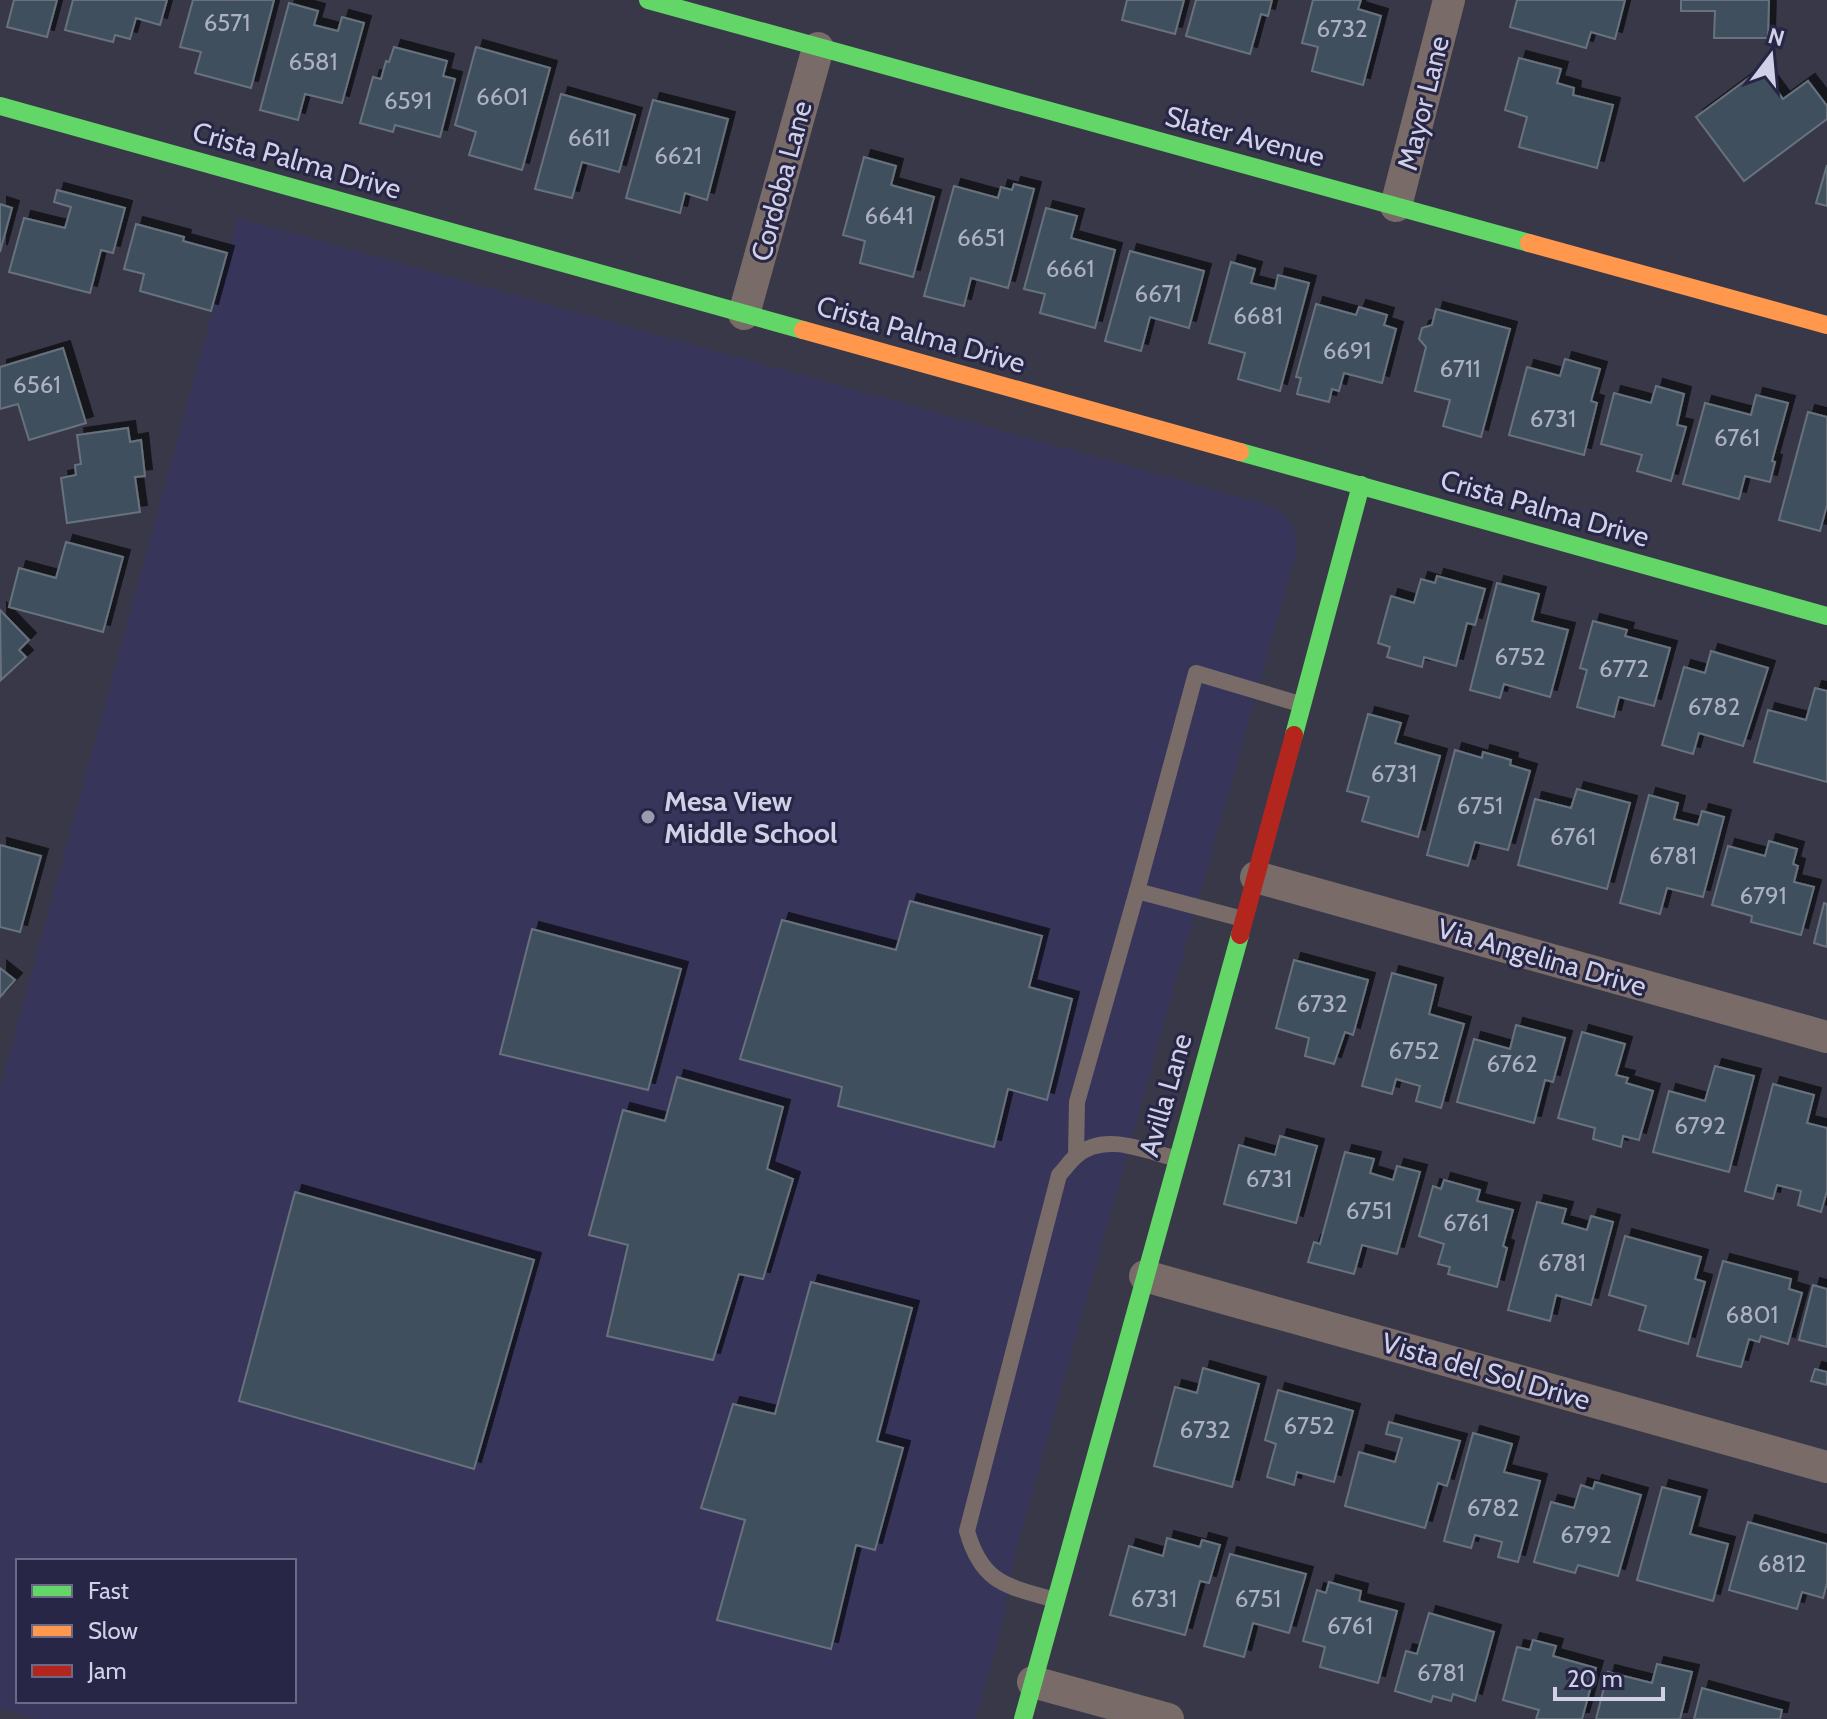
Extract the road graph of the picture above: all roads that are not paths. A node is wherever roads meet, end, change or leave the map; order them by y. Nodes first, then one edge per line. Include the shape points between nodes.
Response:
1 (648, 0) edge
2 (1449, 0) edge
3 (818, 48) junction
4 (0, 106) edge
5 (1396, 206) junction
6 (744, 314) junction
7 (1827, 325) edge
8 (1361, 485) junction
9 (1827, 616) edge
10 (1301, 704) junction
11 (1256, 877) junction
12 (1137, 891) junction
13 (1244, 919) junction
14 (1827, 1037) edge
15 (1076, 1155) junction
16 (1176, 1159) junction
17 (1145, 1276) junction
18 (1827, 1467) edge
19 (1056, 1601) junction
20 (1033, 1682) junction
21 (1023, 1719) edge
22 (1168, 1719) edge

1 - 3 street, Slater Avenue
2 - 5 street, Mayor Lane
3 - 5 street, Slater Avenue
3 - 6 street, Cordoba Lane
4 - 6 street, Crista Palma Drive
5 - 7 street, Slater Avenue
6 - 8 street, Crista Palma Drive
8 - 9 street, Crista Palma Drive
8 - 10 street, Avilla Lane
10 - 11 street, Avilla Lane
10 - 12 lane via 1196,673
11 - 13 street, Avilla Lane
11 - 14 street, Via Angelina Drive
12 - 13 lane
12 - 15 lane via 1077,1102
13 - 16 street, Avilla Lane
15 - 16 lane via 1115,1143
15 - 19 lane via 1059,1175 967,1531 986,1573
16 - 17 street, Avilla Lane
17 - 18 street, Vista del Sol Drive
17 - 19 street, Avilla Lane
19 - 20 street, Avilla Lane
20 - 21 street, Avilla Lane
20 - 22 street

